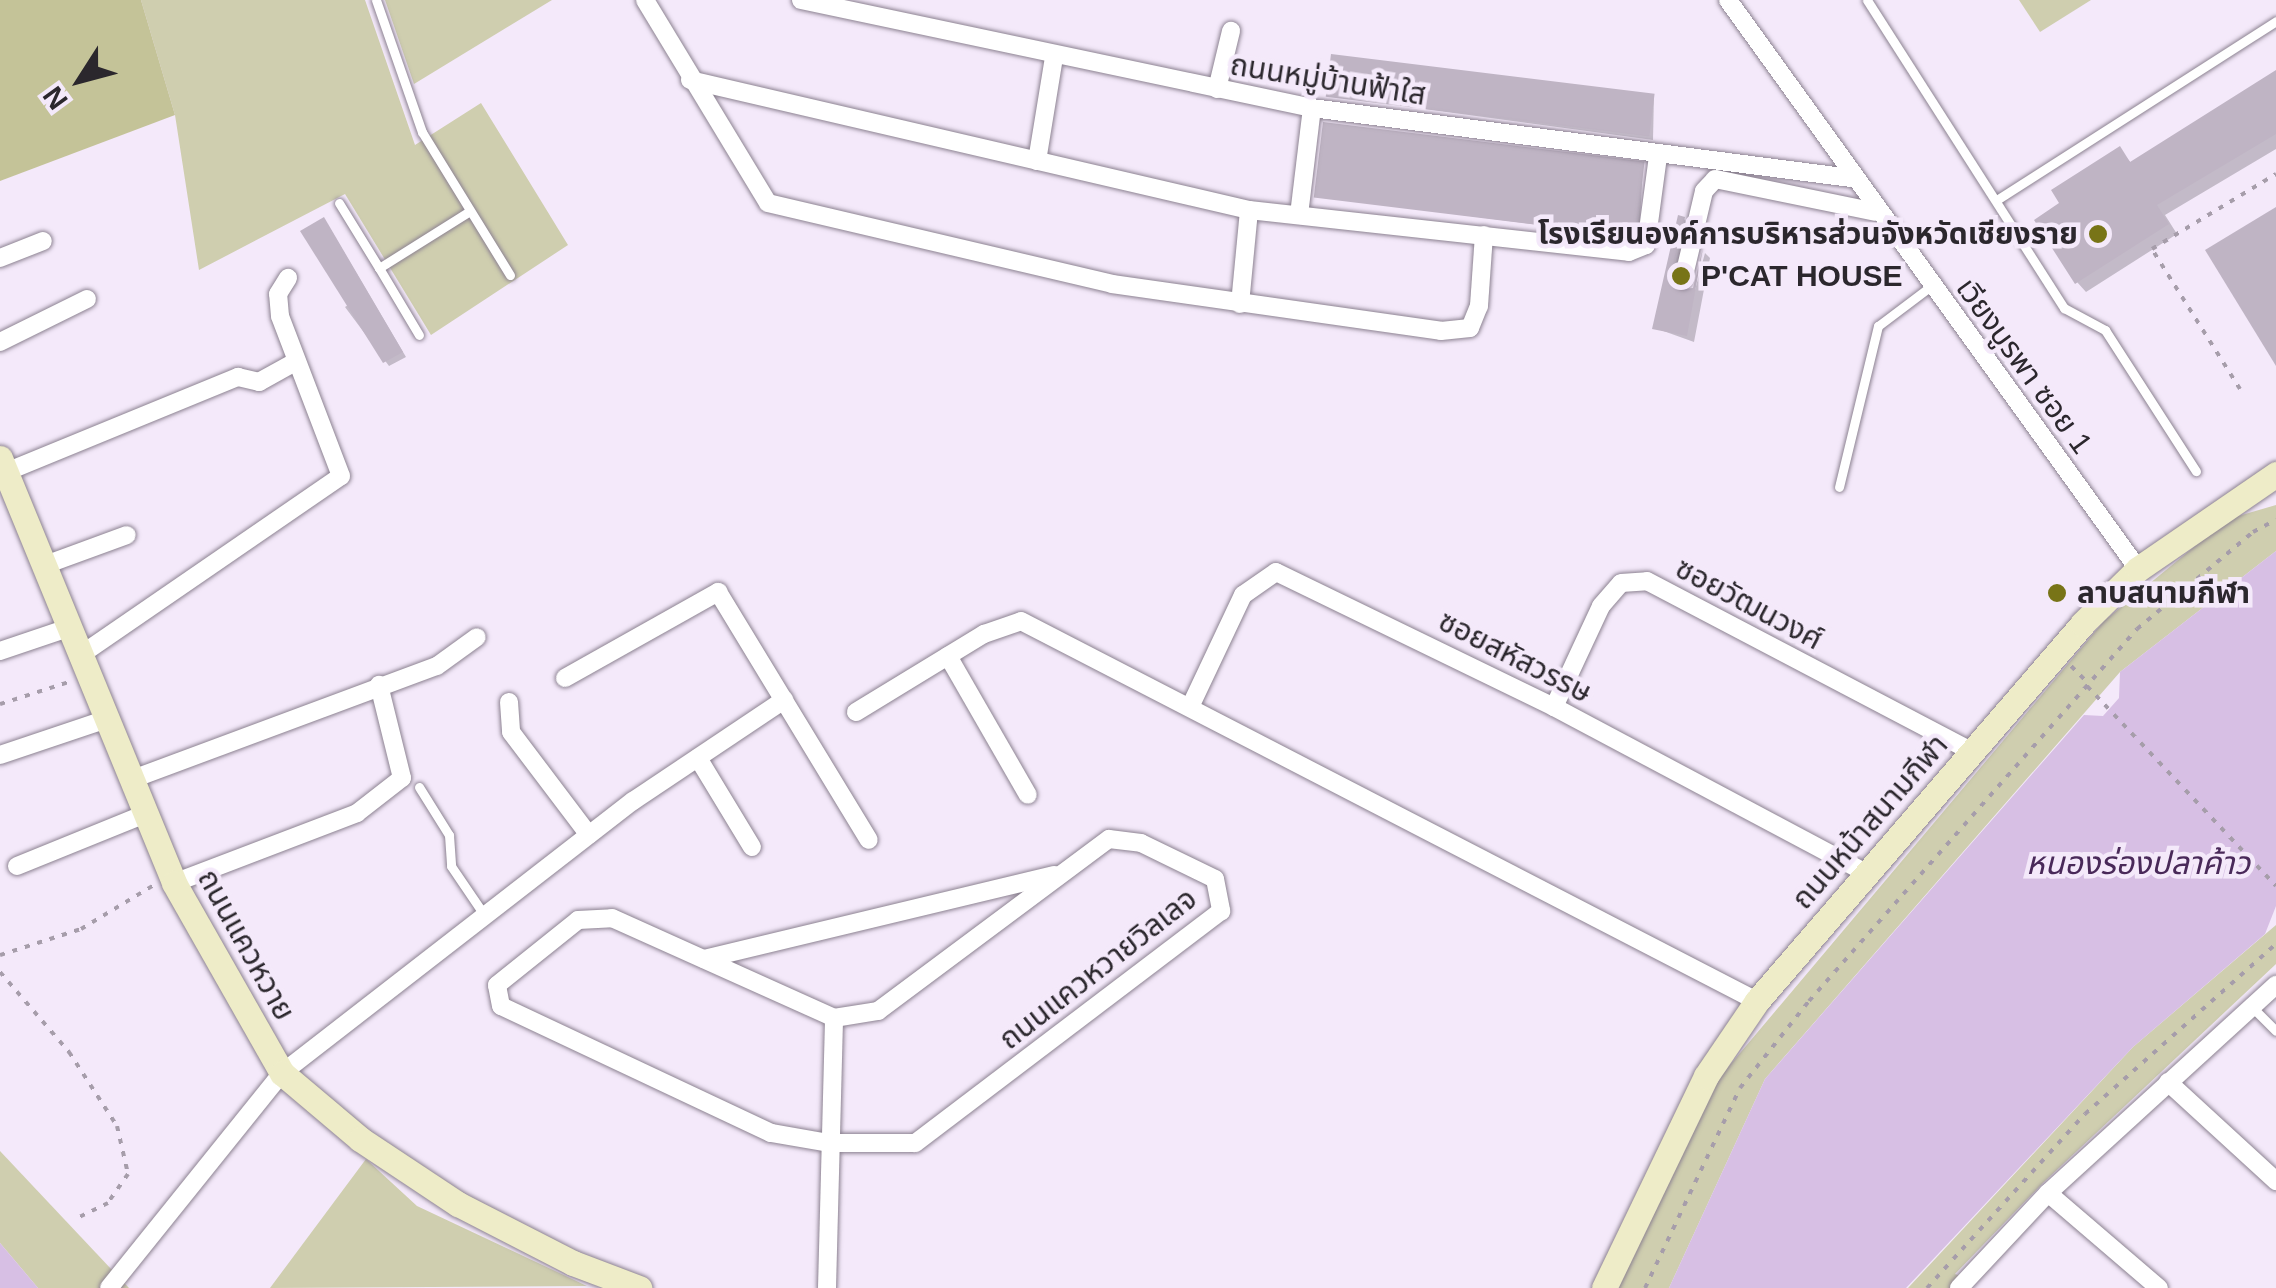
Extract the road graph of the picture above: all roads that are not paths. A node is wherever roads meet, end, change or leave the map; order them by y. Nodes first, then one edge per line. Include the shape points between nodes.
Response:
1 (376, 0) edge
2 (644, 0) edge
3 (802, 0) edge
4 (1728, 0) edge
5 (1867, 0) edge
6 (2276, 21) edge
7 (1231, 31) dead end
8 (1054, 57) junction
9 (690, 80) junction
10 (1217, 89) junction
11 (1312, 108) junction
12 (1658, 156) junction
13 (1037, 161) junction
14 (1851, 178) junction
15 (1998, 199) junction
16 (339, 203) dead end
17 (1249, 210) junction
18 (470, 211) junction
19 (1876, 212) junction
20 (1298, 215) junction
21 (1484, 234) junction
22 (43, 241) dead end
23 (0, 258) edge
24 (379, 268) junction
25 (510, 275) dead end
26 (288, 278) dead end
27 (1684, 280) dead end
28 (1931, 286) junction
29 (87, 299) dead end
30 (1240, 304) junction
31 (419, 336) dead end
32 (0, 342) edge
33 (297, 361) junction
34 (3, 465) edge
35 (2196, 470) dead end
36 (2276, 474) edge
37 (1839, 487) dead end
38 (127, 535) dead end
39 (45, 566) junction
40 (2138, 568) junction
41 (71, 627) junction
42 (477, 637) dead end
43 (0, 651) edge
44 (948, 656) junction
45 (86, 665) junction
46 (565, 678) dead end
47 (378, 685) junction
48 (784, 700) junction
49 (509, 702) dead end
50 (1191, 704) junction
51 (1554, 707) junction
52 (856, 712) dead end
53 (107, 719) junction
54 (1974, 753) junction
55 (0, 755) edge
56 (698, 758) junction
57 (130, 780) junction
58 (420, 787) dead end
59 (1028, 795) dead end
60 (144, 814) junction
61 (590, 835) junction
62 (870, 840) dead end
63 (752, 847) dead end
64 (17, 866) dead end
65 (1062, 873) junction
66 (1868, 874) junction
67 (172, 879) junction
68 (486, 918) junction
69 (704, 959) junction
70 (2276, 985) edge
71 (1757, 1001) junction
72 (2252, 1006) junction
73 (834, 1018) junction
74 (2276, 1031) edge
75 (282, 1073) junction
76 (2168, 1082) junction
77 (829, 1143) junction
78 (2276, 1180) edge
79 (2048, 1193) junction
80 (109, 1288) edge
81 (639, 1288) edge
82 (827, 1288) edge
83 (1604, 1288) edge
84 (1958, 1288) edge
85 (2160, 1288) edge

1 - 18 lane via 422,132
2 - 9 street
3 - 8 street, ถนนหมู่บ้านฟ้าใส
4 - 14 street, เวียงบูรพา ซอย 1
5 - 15 lane
6 - 15 lane
7 - 10 street
8 - 10 street, ถนนหมู่บ้านฟ้าใส
8 - 13 street
9 - 13 street
9 - 30 street via 768,203 1112,284
10 - 11 street, ถนนหมู่บ้านฟ้าใส
11 - 12 street, ถนนหมู่บ้านฟ้าใส
11 - 20 street
12 - 14 street, ถนนหมู่บ้านฟ้าใส
12 - 21 street via 1646,245 1628,252
13 - 17 street
14 - 19 street, เวียงบูรพา ซอย 1
15 - 35 lane via 2064,308 2105,330
16 - 24 lane
17 - 20 street
17 - 30 street
18 - 24 lane
18 - 25 lane
19 - 27 street via 1715,178 1704,191
19 - 28 street, เวียงบูรพา ซอย 1
20 - 21 street
21 - 30 street via 1470,328 1442,331
22 - 23 street
24 - 31 lane
26 - 33 street via 278,294
28 - 37 lane via 1878,326
28 - 40 street, เวียงบูรพา ซอย 1
29 - 32 street
33 - 34 street via 259,382 238,377
33 - 45 street via 342,476
34 - 39 street, ถนนแควหวาย
36 - 40 street, ถนนหน้าสนามกีฬา
38 - 39 street
39 - 41 street, ถนนแควหวาย
40 - 54 street, ถนนหน้าสนามกีฬา
41 - 43 street
41 - 45 street, ถนนแควหวาย
42 - 47 street via 437,666
44 - 50 street via 1021,621
44 - 52 street
44 - 59 street
45 - 53 street, ถนนแควหวาย
46 - 48 street via 718,592
47 - 57 street
47 - 67 street via 402,778 357,813
48 - 56 street
48 - 62 street
49 - 61 street via 511,732
50 - 51 street, ซอยสหัสวรรษ via 1243,596 1276,572
50 - 71 street
51 - 54 street, ซอยวัฒนวงศ์ via 1601,606 1621,583 1647,581
51 - 66 street, ซอยสหัสวรรษ
53 - 55 street
53 - 57 street, ถนนแควหวาย
54 - 66 street, ถนนหน้าสนามกีฬา
56 - 61 street
56 - 63 street
57 - 60 street, ถนนแควหวาย
58 - 68 lane via 449,835 451,866
60 - 64 street
60 - 67 street, ถนนแควหวาย
61 - 68 street
65 - 69 street, ถนนแควหวายวิลเลจ
65 - 73 street, ถนนแควหวายวิลเลจ via 878,1010
65 - 77 street, ถนนแควหวายวิลเลจ via 1109,838 1141,843 1215,880 1222,911 916,1143
66 - 71 street, ถนนหน้าสนามกีฬา
67 - 75 street, ถนนแควหวาย
68 - 75 street
69 - 73 street, ถนนแควหวายวิลเลจ
69 - 77 street, ถนนแควหวายวิลเลจ via 612,918 578,920 498,985 501,1006 771,1133
70 - 72 street
71 - 83 street, ถนนหน้าสนามกีฬา via 1706,1076
72 - 74 lane
72 - 76 street
73 - 77 street
75 - 80 street
75 - 81 street, ถนนแควหวาย via 360,1140 458,1204 572,1263
76 - 78 street
76 - 79 street
77 - 82 street
79 - 84 street
79 - 85 street

